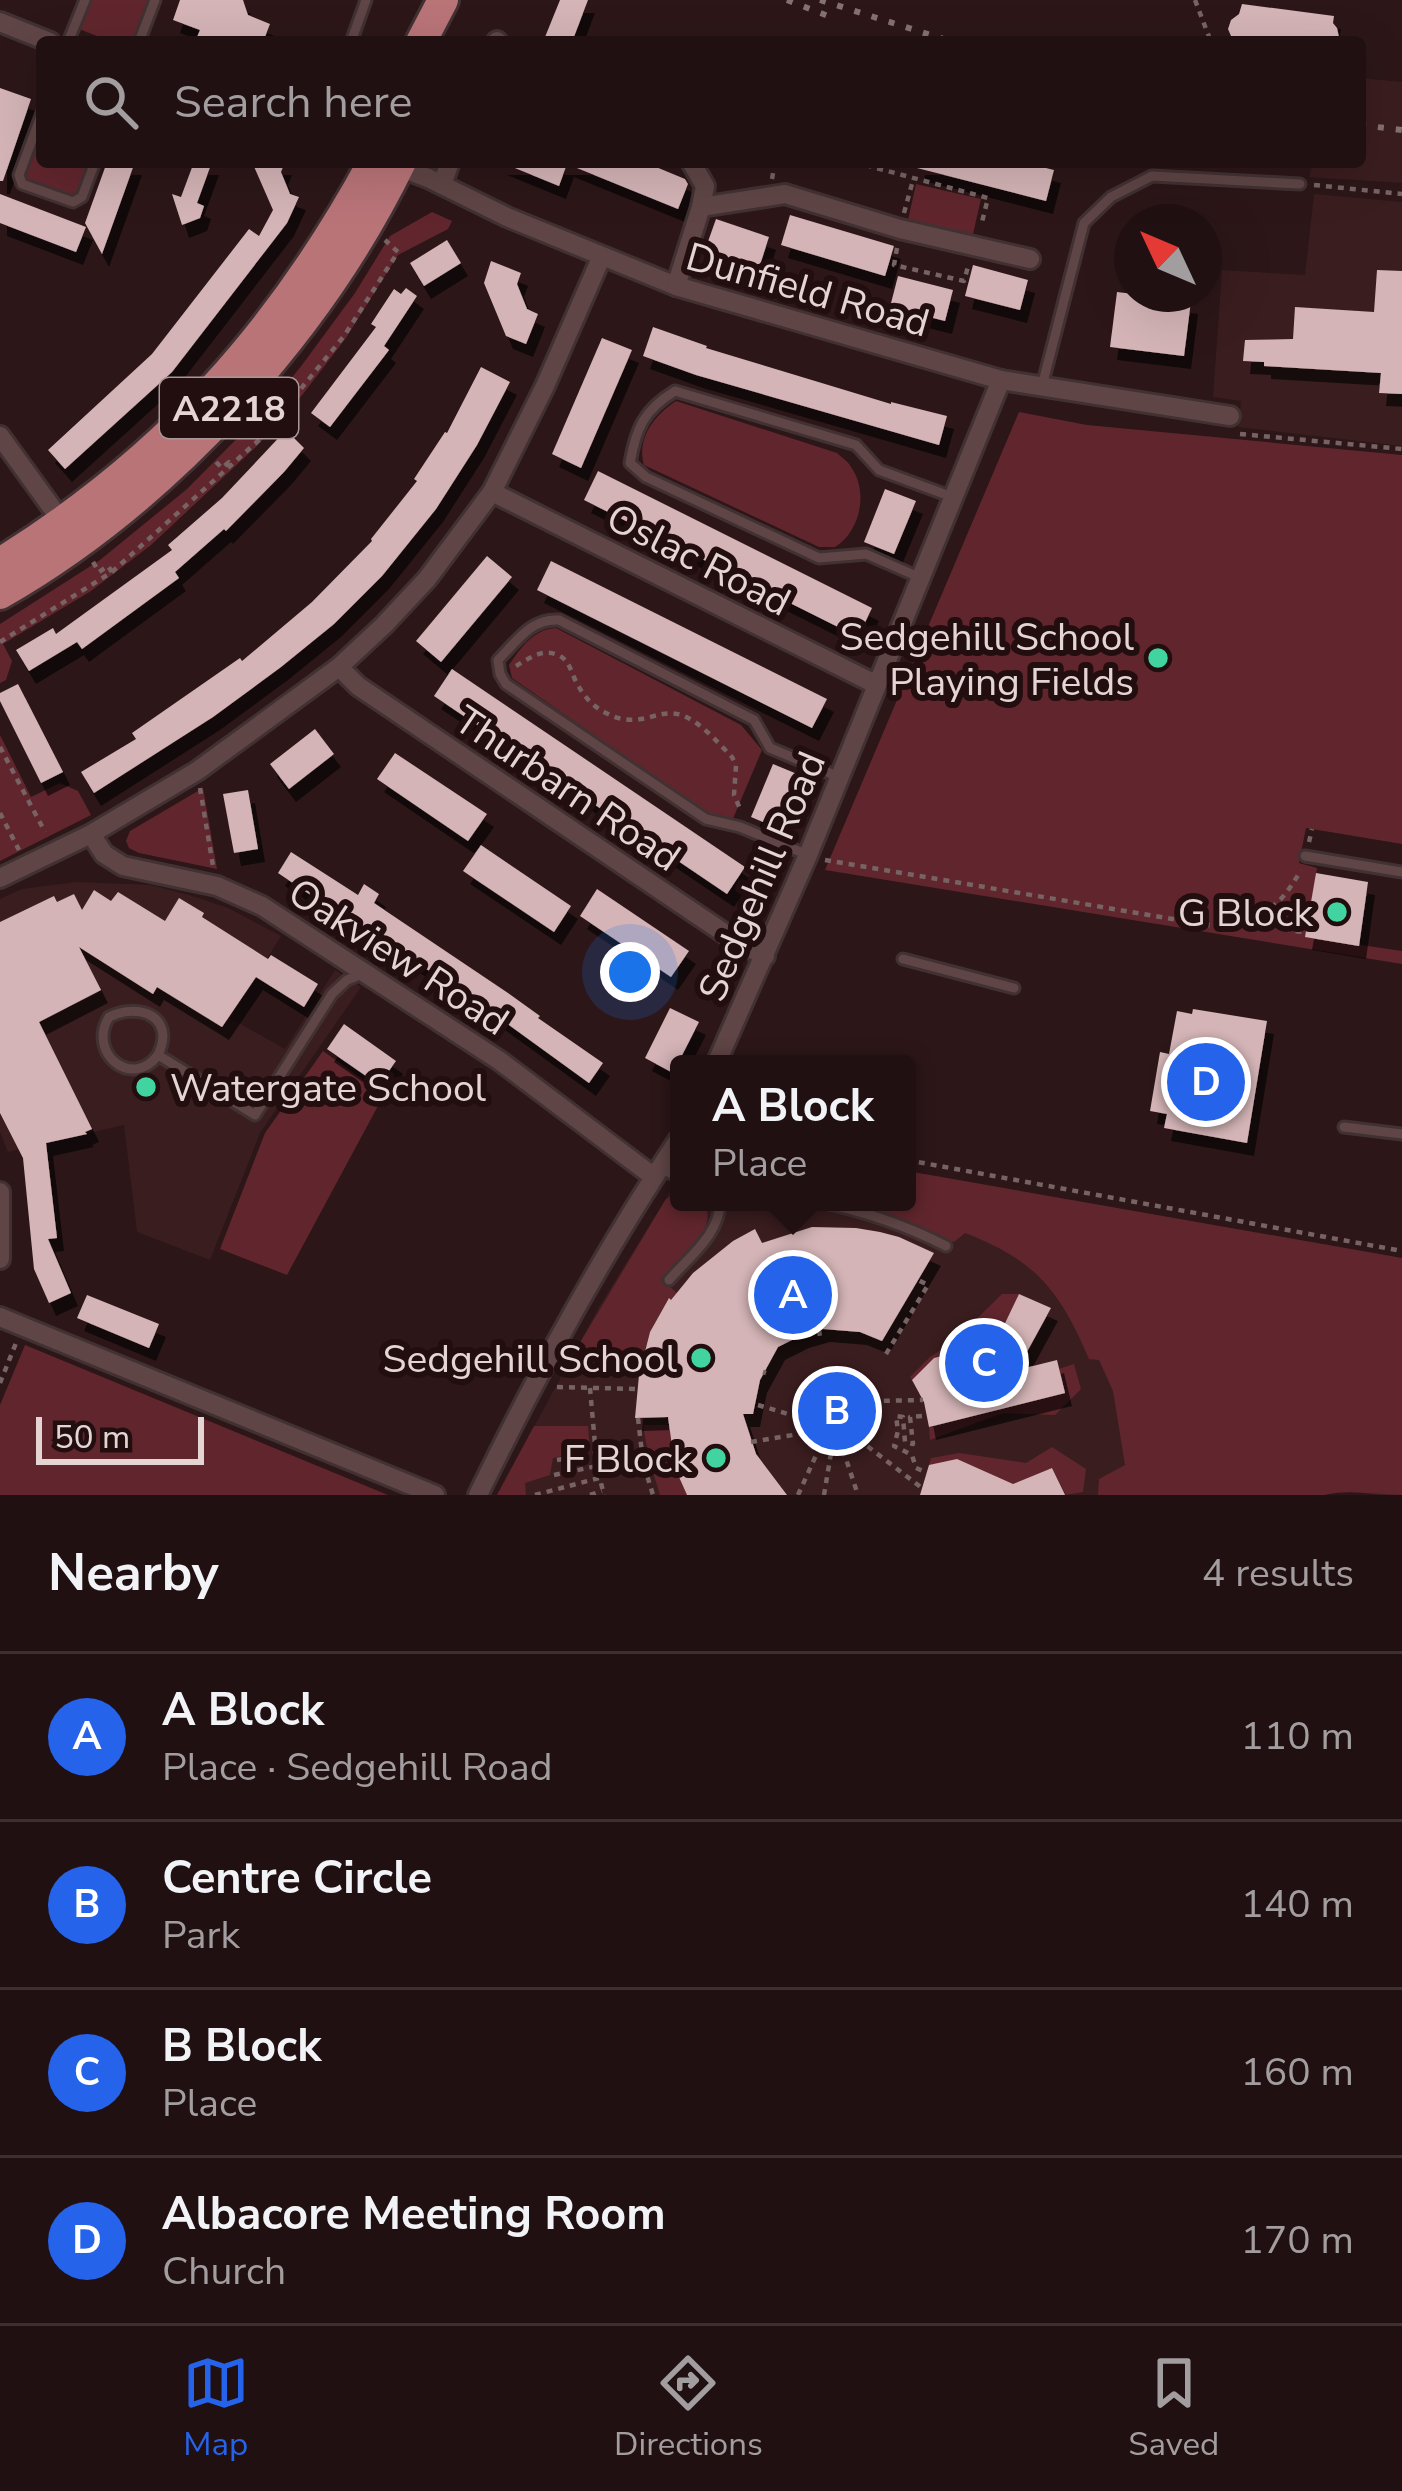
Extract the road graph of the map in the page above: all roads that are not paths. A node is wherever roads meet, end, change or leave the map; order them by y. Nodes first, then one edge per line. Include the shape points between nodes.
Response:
1 (85, 0) edge
2 (154, 0) edge
3 (367, 0) edge
4 (442, 2) edge
5 (0, 22) edge
6 (36, 36) edge
7 (70, 36) edge
8 (141, 36) edge
9 (354, 36) edge
10 (424, 36) edge
11 (445, 36) edge
12 (36, 128) edge
13 (92, 168) edge
14 (386, 168) edge
15 (402, 168) edge
16 (448, 168) edge
17 (694, 168) edge
18 (1300, 184) road end
19 (442, 185) junction
20 (701, 207) junction
21 (601, 258) junction
22 (1030, 259) dead end
23 (676, 286) junction
24 (1001, 380) junction
25 (1042, 386) junction
26 (1234, 425) road end
27 (0, 436) edge
28 (492, 492) junction
29 (955, 498) junction
30 (77, 542) junction
31 (0, 563) edge
32 (922, 578) junction
33 (0, 594) edge
34 (339, 667) junction
35 (877, 685) junction
36 (839, 777) junction
37 (91, 834) junction
38 (808, 855) junction
39 (1305, 856) road end
40 (1402, 872) edge
41 (0, 878) edge
42 (765, 956) junction
43 (903, 958) dead end
44 (367, 972) junction
45 (1014, 988) dead end
46 (158, 1055) junction
47 (720, 1055) edge
48 (1344, 1127) dead end
49 (1402, 1134) edge
50 (670, 1152) edge
51 (657, 1172) junction
52 (670, 1176) edge
53 (0, 1192) edge
54 (720, 1211) edge
55 (860, 1211) edge
56 (946, 1246) dead end
57 (0, 1259) edge
58 (669, 1280) dead end
59 (0, 1317) edge
60 (435, 1495) edge
61 (478, 1495) edge

1 - 7 lane
2 - 8 lane
3 - 9 lane
4 - 10 main road
4 - 11 main road
5 - 6 street
12 - 13 lane via 22,184 74,202
14 - 30 main road, A2218 via 238,364 144,458
15 - 19 street, Dunfield Road
16 - 19 street
17 - 20 street via 705,186
18 - 25 lane via 1152,176 1111,197 1084,223
19 - 21 street, Dunfield Road
20 - 22 street via 785,194
20 - 23 street
21 - 23 street, Dunfield Road
21 - 28 street
23 - 24 street, Dunfield Road
24 - 25 street, Dunfield Road
24 - 29 street, Sedgehill Road
25 - 26 street, Dunfield Road
27 - 30 street
28 - 34 street via 427,579
28 - 35 street, Oslac Road
29 - 32 street, Sedgehill Road
29 - 32 lane via 879,470 856,445 675,391 651,406 634,439 630,463 646,477 819,558 866,554
30 - 31 main road, A2218
30 - 33 main road, A2218
32 - 35 street, Sedgehill Road
34 - 37 street via 197,771
34 - 42 street, Thurbarn Road
35 - 36 street, Sedgehill Road
36 - 38 street, Sedgehill Road
36 - 38 lane via 770,748 754,720 559,620 533,625 499,660 506,684 706,819
37 - 41 street
37 - 44 street, Oakview Road via 123,866 217,886 262,905
38 - 42 street, Sedgehill Road
39 - 40 lane
42 - 47 street, Sedgehill Road
43 - 45 lane
44 - 46 lane via 332,994 255,1115
44 - 51 street, Oakview Road
46 - 46 lane via 164,1040 150,1014 134,1008 109,1017 101,1040 118,1064 143,1069
48 - 49 lane
50 - 51 street
51 - 52 lane
51 - 61 street via 534,1380
53 - 57 street
54 - 58 lane via 716,1228
55 - 56 lane
59 - 60 street

